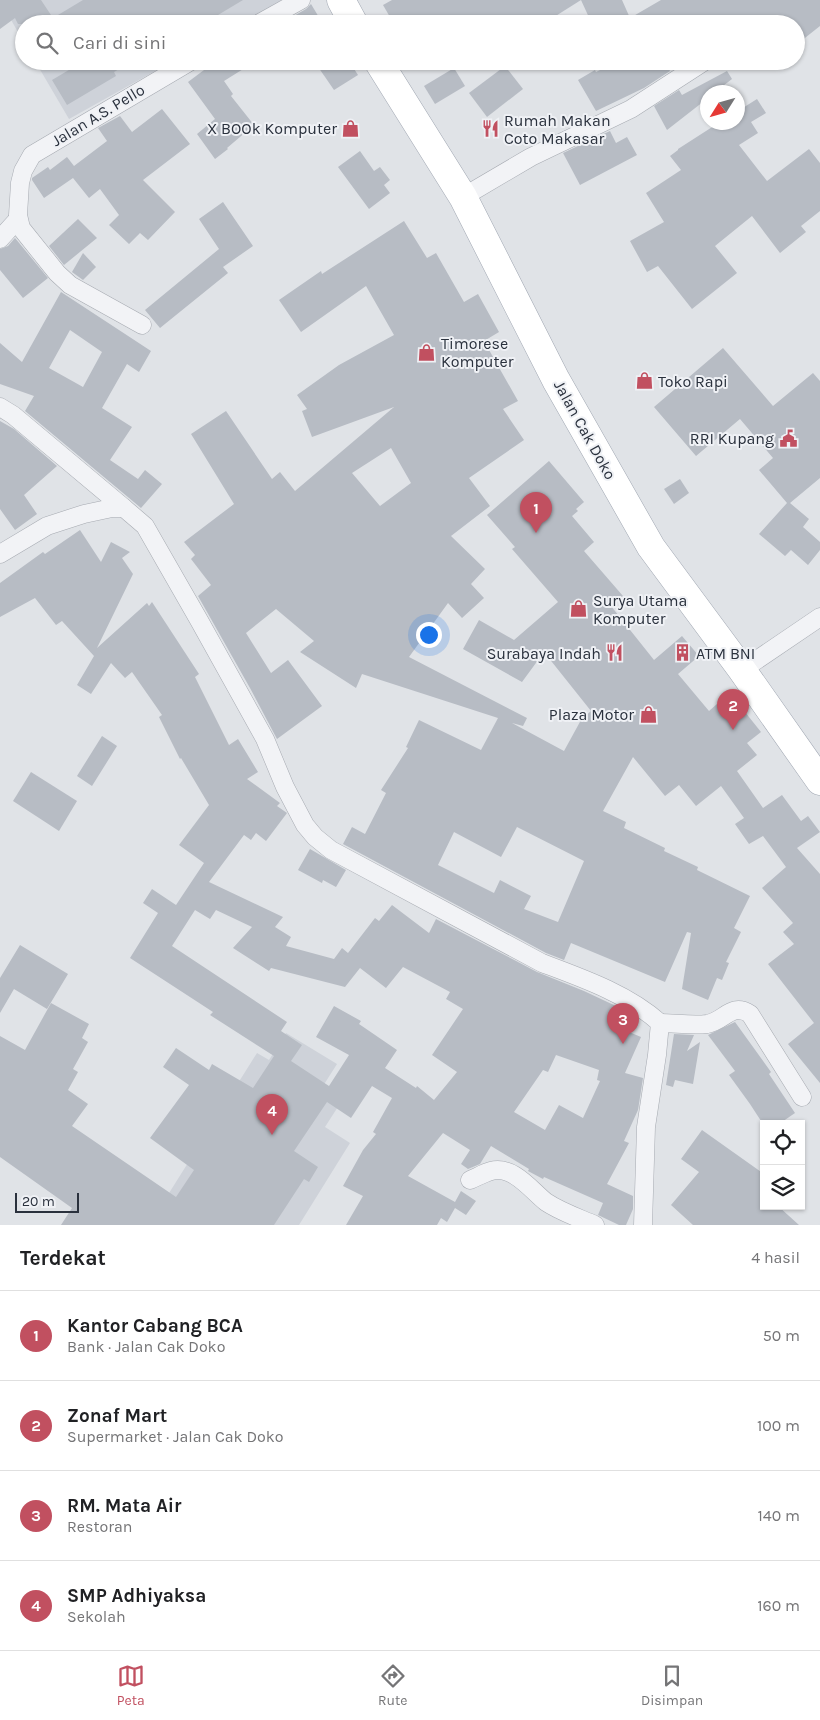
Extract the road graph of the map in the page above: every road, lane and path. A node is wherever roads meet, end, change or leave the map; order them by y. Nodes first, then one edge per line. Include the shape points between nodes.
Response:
1 (300, 0) edge
2 (341, 0) edge
3 (274, 15) edge
4 (349, 15) edge
5 (176, 70) edge
6 (384, 70) edge
7 (691, 70) edge
8 (463, 197) junction
9 (18, 219) junction
10 (0, 239) edge
11 (142, 325) dead end
12 (0, 407) edge
13 (124, 508) junction
14 (0, 554) edge
15 (820, 616) edge
16 (742, 670) junction
17 (816, 765) edge
18 (660, 1023) junction
19 (802, 1097) dead end
20 (470, 1180) dead end
21 (595, 1225) edge
22 (643, 1225) edge

1 - 3 street
2 - 4 main road
5 - 9 street, Jalan A.S. Pello via 32,155 20,184
6 - 8 main road, Jalan Cak Doko
7 - 8 street via 631,109 531,157
8 - 16 main road, Jalan Cak Doko via 556,380 651,547
9 - 10 street
9 - 11 street via 21,228 70,285
12 - 13 street
13 - 14 street via 84,514 47,526
13 - 18 street via 145,526 265,739 305,825 315,837 331,850 542,963 645,1010
15 - 16 street
16 - 17 main road, Jalan Cak Doko
18 - 19 street via 709,1024 736,1009 744,1010 750,1014
18 - 22 street via 646,1127
20 - 21 street via 493,1170 506,1172 517,1177 546,1202

